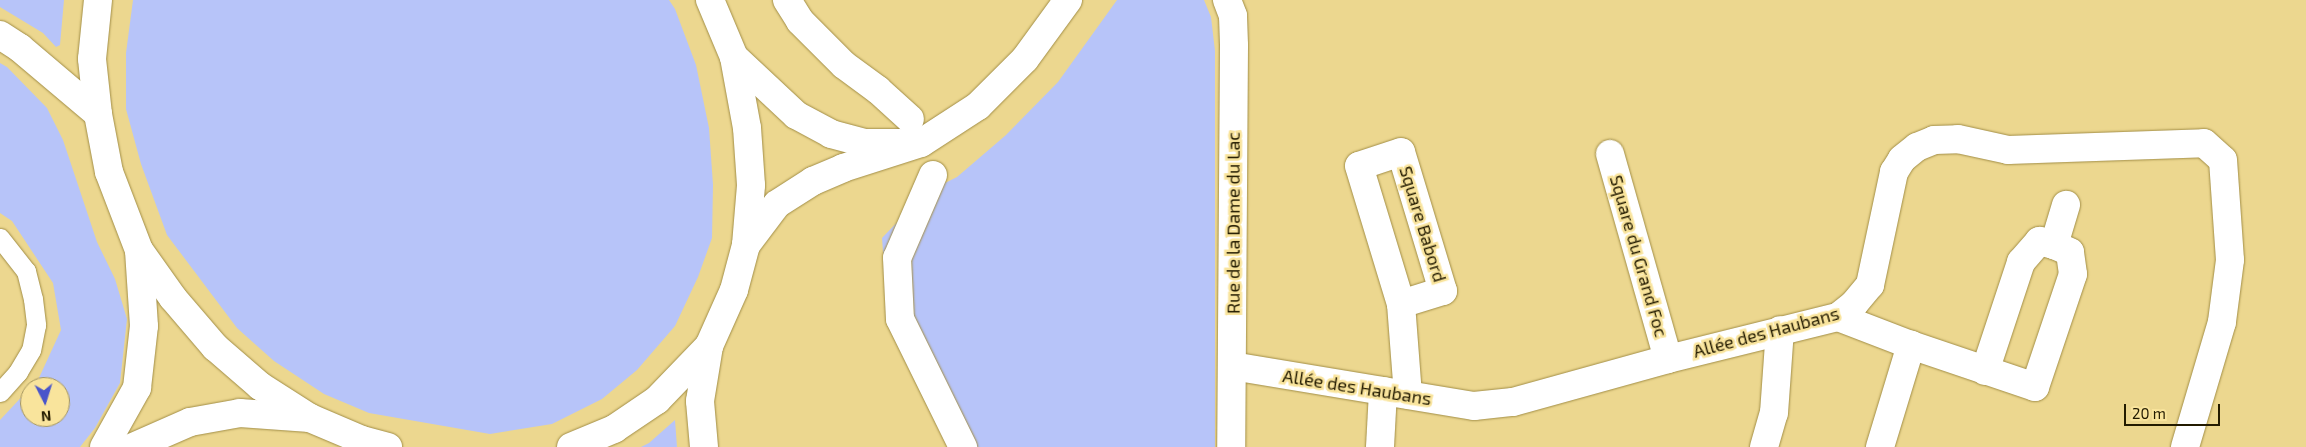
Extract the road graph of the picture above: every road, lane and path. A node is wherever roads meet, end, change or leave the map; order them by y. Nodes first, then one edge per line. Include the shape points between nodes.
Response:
1 (98, 0) edge
2 (710, 0) edge
3 (787, 0) edge
4 (1068, 0) edge
5 (1227, 0) edge
6 (0, 35) edge
7 (734, 57) junction
8 (98, 114) junction
9 (916, 131) junction
10 (1610, 154) dead end
11 (933, 174) dead end
12 (2066, 205) dead end
13 (0, 238) edge
14 (746, 245) junction
15 (2054, 245) junction
16 (139, 250) junction
17 (1401, 304) junction
18 (1838, 317) junction
19 (1780, 330) junction
20 (1911, 345) junction
21 (709, 346) junction
22 (1668, 359) junction
23 (1232, 366) junction
24 (1985, 371) junction
25 (0, 392) edge
26 (1395, 393) junction
27 (310, 418) junction
28 (104, 447) edge
29 (133, 447) edge
30 (388, 447) edge
31 (571, 447) edge
32 (704, 447) edge
33 (963, 447) edge
34 (1232, 447) edge
35 (1380, 447) edge
36 (1764, 447) edge
37 (1880, 447) edge
38 (2185, 447) edge

1 - 8 street via 92,58
2 - 7 street
3 - 9 street via 800,21 844,65 878,90
4 - 9 street via 1025,59 978,106
5 - 23 street, Rue de la Dame du Lac via 1233,16 1234,46
6 - 8 street
7 - 9 street via 796,115 832,134 864,143
7 - 14 street via 747,128 750,184
8 - 16 street via 109,172
9 - 14 street via 814,181 777,204
10 - 22 street, Square du Grand Foc
11 - 33 street via 897,258 900,318
12 - 15 street
13 - 25 lane via 26,271 34,299 36,325 31,350 18,372
14 - 21 street via 734,290
15 - 24 street via 2039,242 2021,262
15 - 24 street via 2070,252 2073,274 2035,387
16 - 27 street via 173,298 215,347 260,386
16 - 28 street via 144,326 137,388
17 - 17 street, Square Babord via 1359,166 1401,152 1443,292
17 - 26 street, Square Babord
18 - 19 street, Allée des Haubans
18 - 20 street
18 - 38 street, Allée des Haubans via 1870,285 1894,172 1902,159 1917,147 1934,140 1958,139 2008,150 2204,142 2223,160 2230,260 2222,322
19 - 22 street, Allée des Haubans
19 - 36 street via 1774,413
20 - 24 street
20 - 37 street
21 - 31 street via 657,400 614,429
21 - 32 street via 700,401
22 - 26 street, Allée des Haubans via 1513,402 1474,406
23 - 26 street, Allée des Haubans
23 - 34 street, Rue de la Dame du Lac
26 - 35 street, Square Babord
27 - 29 street via 240,413 190,422
27 - 30 street

